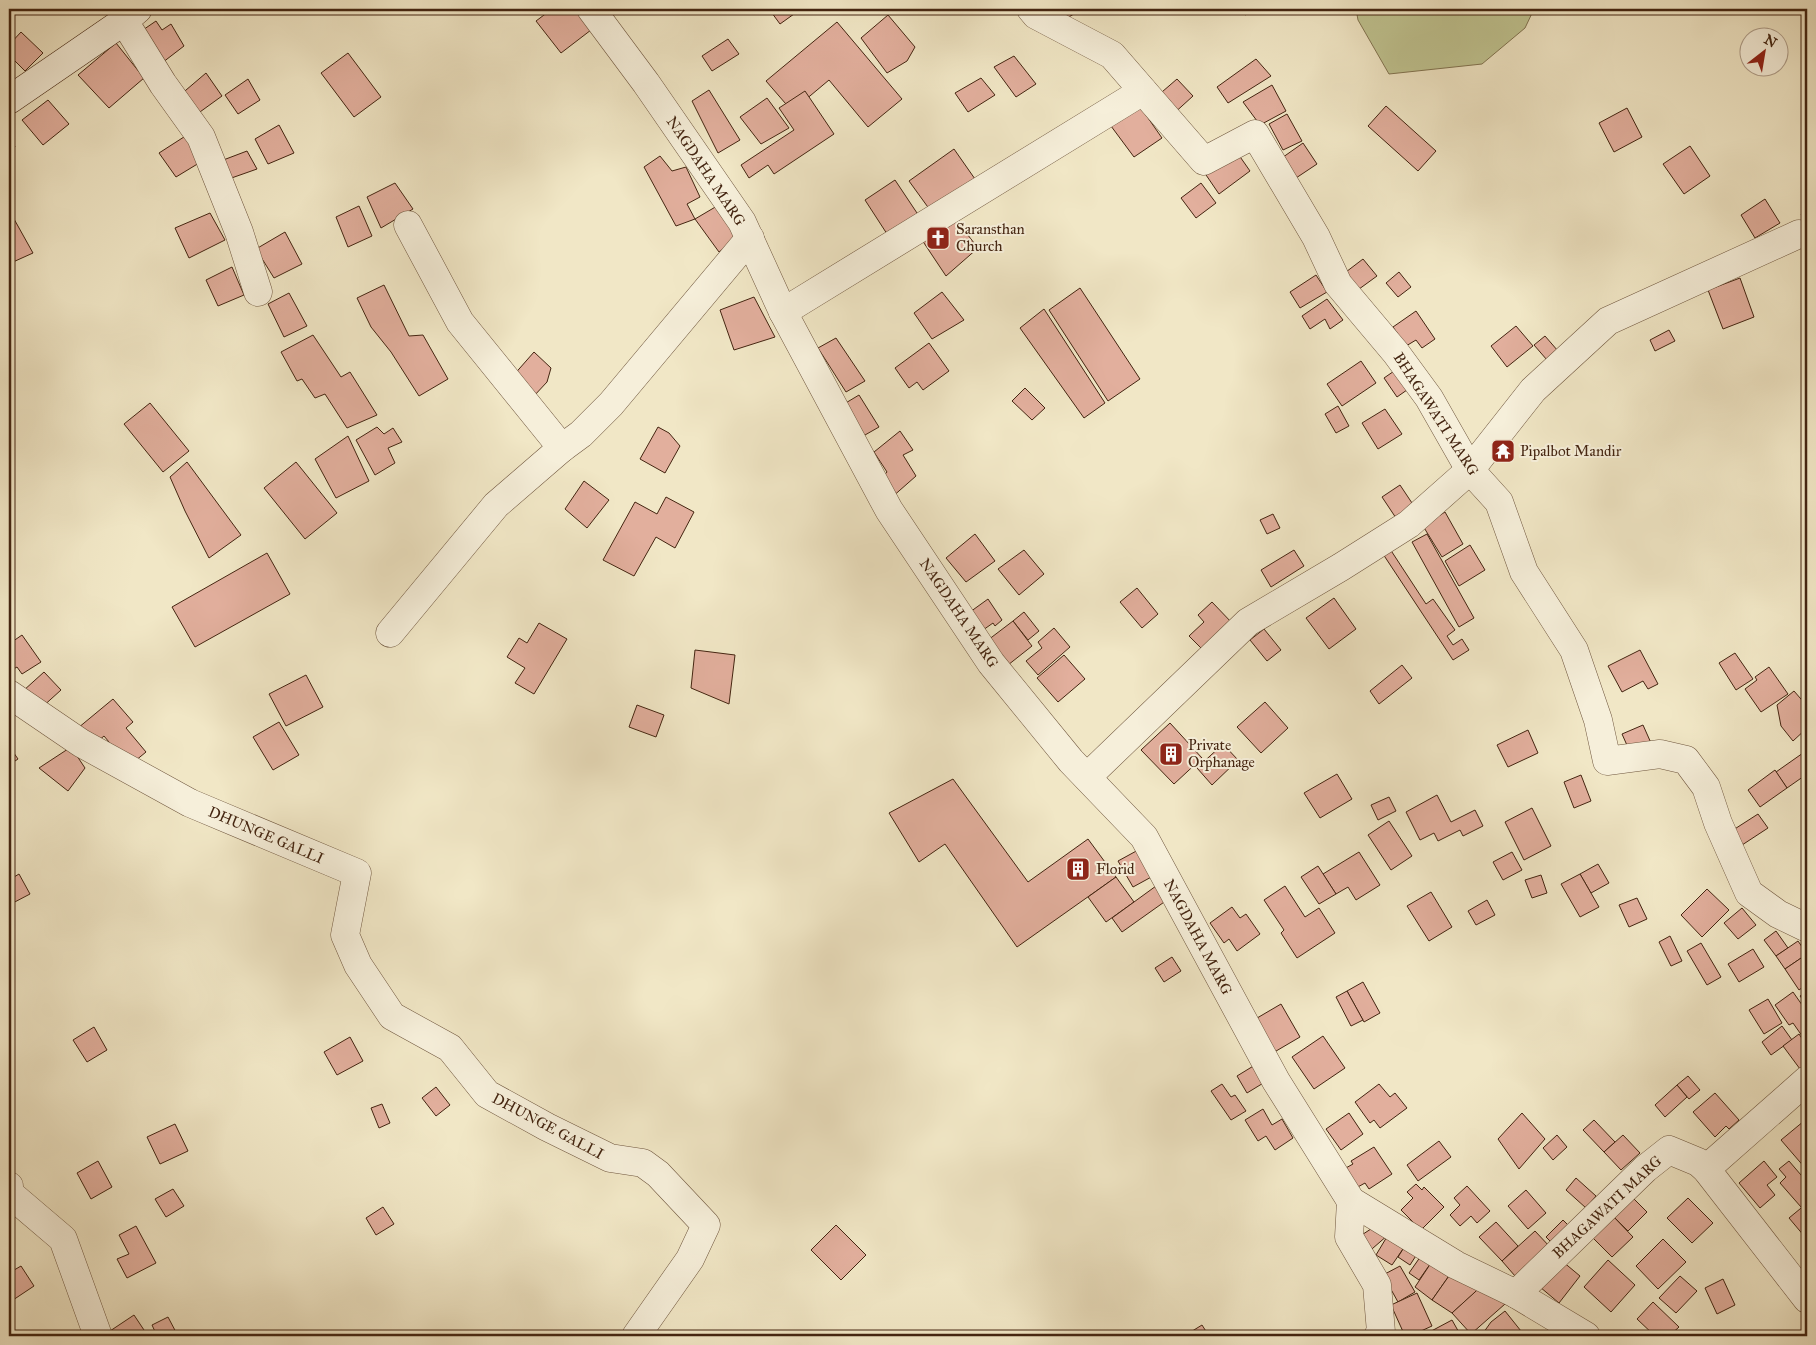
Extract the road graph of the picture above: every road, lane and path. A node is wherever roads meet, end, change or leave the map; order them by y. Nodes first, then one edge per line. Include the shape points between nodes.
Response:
1 (591, 9) edge
2 (1031, 9) edge
3 (129, 13) edge
4 (1143, 91) junction
5 (9, 100) edge
6 (408, 225) dead end
7 (1799, 234) dead end
8 (750, 238) junction
9 (258, 292) dead end
10 (783, 312) junction
11 (562, 448) junction
12 (1470, 470) junction
13 (390, 633) dead end
14 (9, 694) edge
15 (1087, 778) junction
16 (1807, 928) edge
17 (1807, 1080) edge
18 (1706, 1169) junction
19 (9, 1186) edge
20 (1351, 1201) junction
21 (1516, 1294) junction
22 (1807, 1299) edge
23 (98, 1336) edge
24 (636, 1336) edge
25 (1378, 1336) edge
26 (1586, 1336) edge

1 - 8 street, NAGDAHA MARG via 678,128
2 - 4 street, BHAGAWATI MARG via 1036,15 1112,55
3 - 5 street
3 - 9 street via 163,84 201,137 240,232
4 - 10 street
4 - 12 street, BHAGAWATI MARG via 1204,161 1255,134 1316,237 1338,284 1429,398
6 - 11 street via 460,322
7 - 12 street via 1608,321 1533,390
8 - 10 street, NAGDAHA MARG
8 - 11 street via 612,404
10 - 15 street, NAGDAHA MARG via 889,510 991,662
11 - 13 street via 496,505
12 - 15 street via 1409,524 1248,622
12 - 16 street, BHAGAWATI MARG via 1499,502 1524,572 1574,650 1598,720 1607,761 1660,754 1686,760 1706,787 1718,823 1749,892 1778,914
14 - 24 street, DHUNGE GALLI via 81,743 190,803 357,873 345,935 358,965 392,1016 450,1048 487,1094 610,1158 643,1163 658,1174 706,1225 690,1259
15 - 20 street, NAGDAHA MARG via 1144,836 1276,1081
17 - 18 street
18 - 21 street, BHAGAWATI MARG via 1698,1162 1669,1150 1645,1169
18 - 22 street, BHAGAWATI MARG
19 - 23 street via 9,1193 63,1239
20 - 21 street via 1456,1265
20 - 25 street via 1349,1237 1377,1285 1381,1332
21 - 26 street

